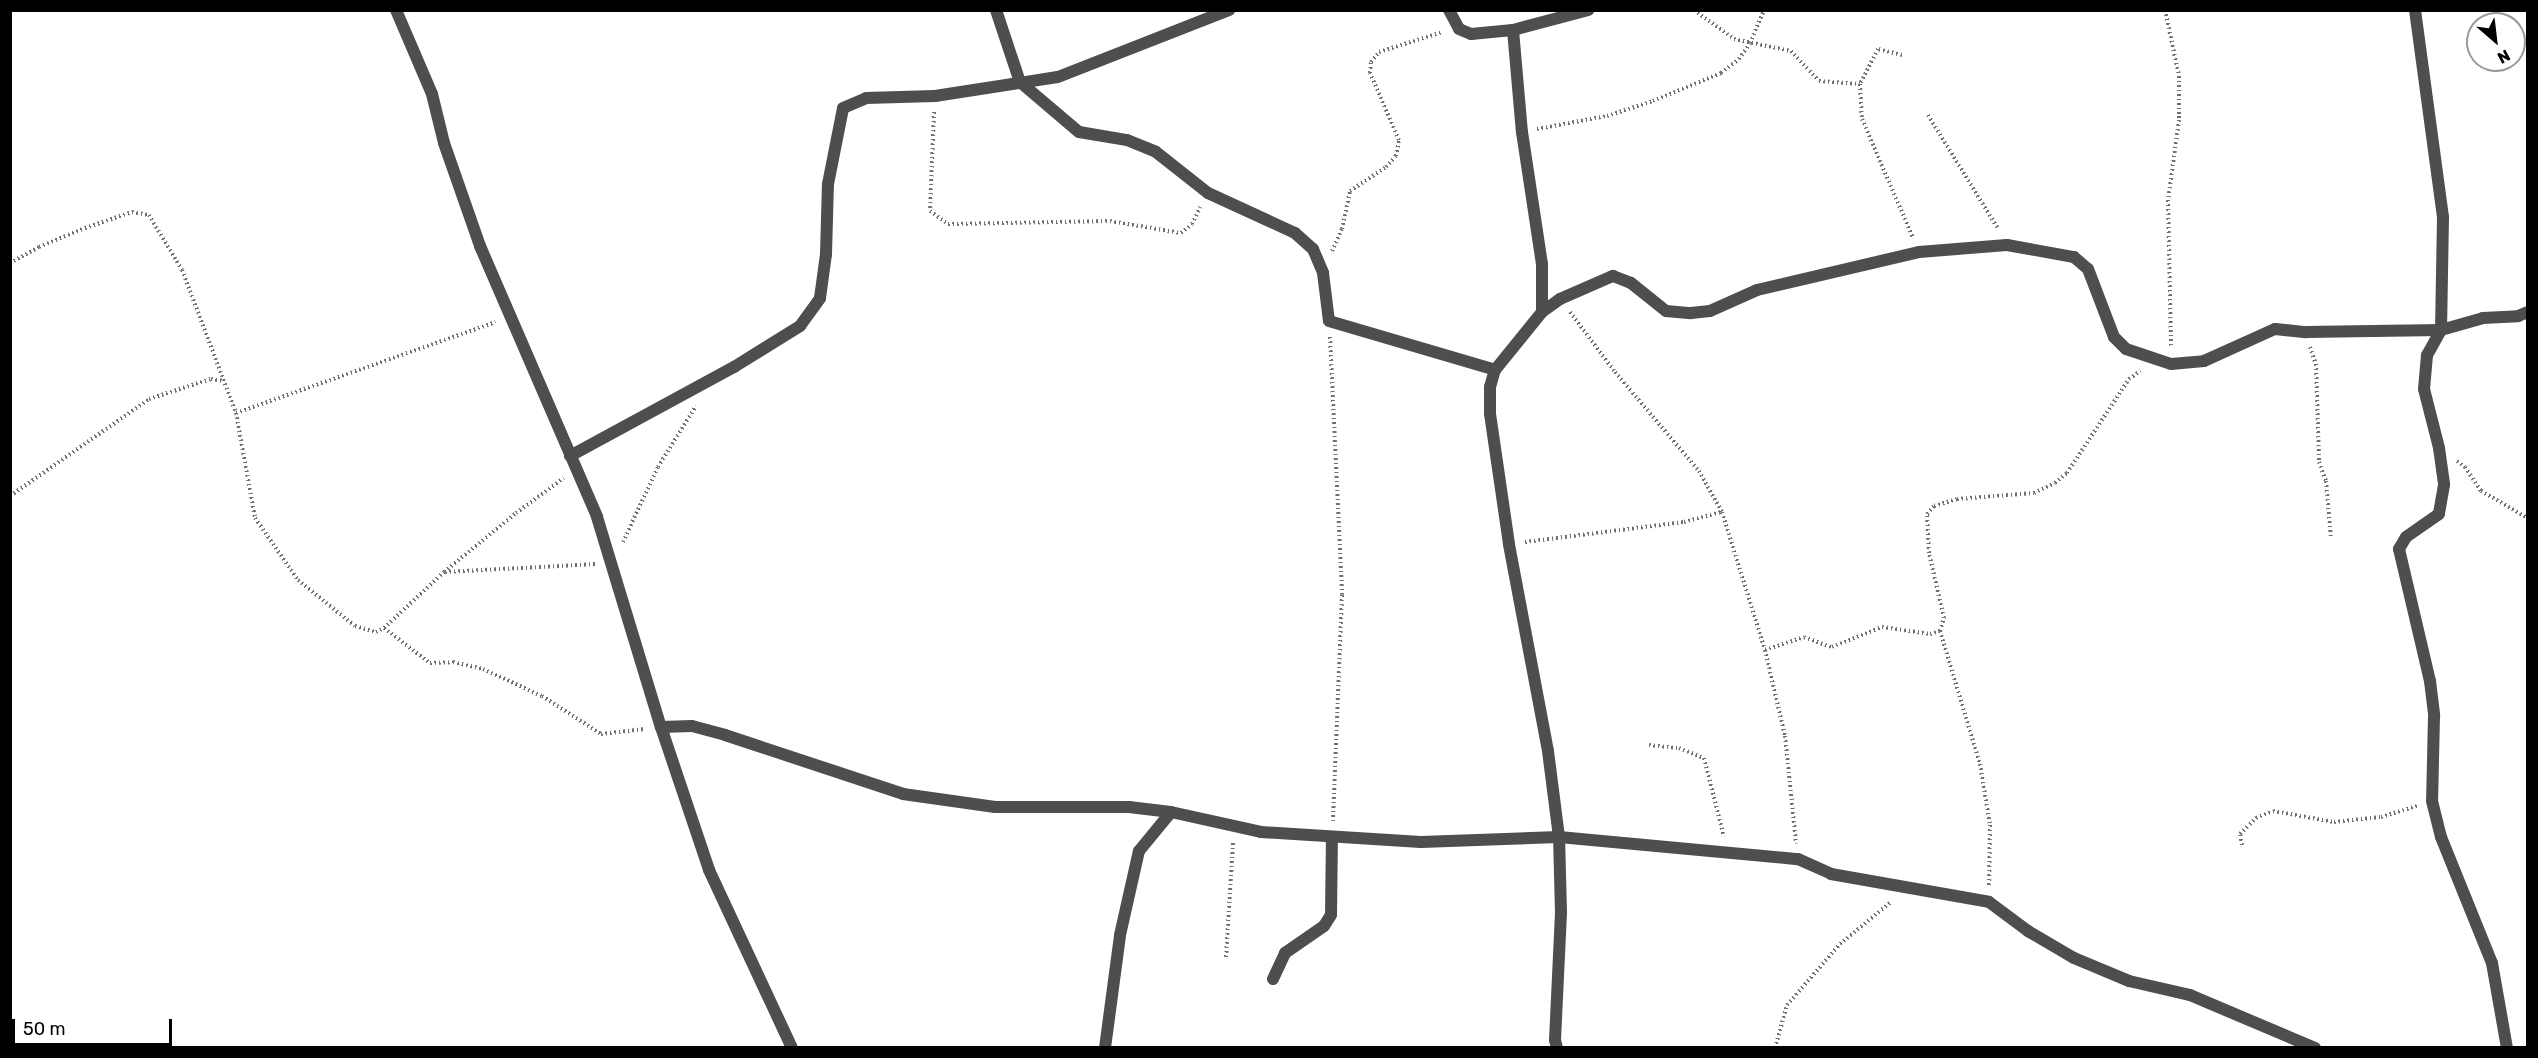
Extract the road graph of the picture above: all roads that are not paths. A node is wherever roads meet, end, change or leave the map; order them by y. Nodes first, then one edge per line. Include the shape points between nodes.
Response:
1 (396, 10) edge
2 (996, 10) edge
3 (1230, 10) edge
4 (1449, 10) edge
5 (1588, 10) edge
6 (2415, 10) edge
7 (1513, 30) junction
8 (1020, 82) junction
9 (1542, 312) junction
10 (2528, 312) edge
11 (2441, 330) junction
12 (1495, 370) junction
13 (570, 456) junction
14 (661, 727) junction
15 (1171, 812) junction
16 (1332, 837) junction
17 (1559, 837) junction
18 (1273, 979) dead end
19 (792, 1047) edge
20 (1105, 1047) edge
21 (1557, 1047) edge
22 (2315, 1047) edge
23 (2507, 1047) edge

1 - 13 street via 432,94 444,143 509,318
2 - 8 street
3 - 8 street via 1058,77
4 - 7 street via 1459,29 1471,34
5 - 7 street
6 - 11 street via 2443,217
7 - 9 street via 1522,132 1542,264
8 - 12 street via 1079,132 1127,140 1156,152 1208,193 1295,233 1313,249 1323,273 1329,321
8 - 13 street via 935,96 866,98 843,108 828,184 820,298 801,326
9 - 11 street via 1560,299 1612,276 1631,283 1666,311 1691,313 1710,311 1757,290 1919,252 2007,245 2074,257 2088,269 2114,337 2126,349 2156,361 2204,361 2275,329
9 - 12 street
10 - 11 street via 2483,318
11 - 23 street via 2427,355 2424,389 2444,485 2439,514 2406,537 2398,549 2430,681 2434,716 2432,801 2441,837 2492,963
12 - 17 street via 1490,387 1490,413
13 - 14 street via 597,517
14 - 15 street via 692,726 714,732 903,795 995,807 1129,807
14 - 19 street via 709,870
15 - 16 street via 1262,832
15 - 20 street via 1139,851 1120,934
16 - 17 street via 1421,842
16 - 18 street via 1330,915 1324,926 1285,952
17 - 21 street
17 - 22 street via 1798,859 1831,874 1989,902 2074,958 2129,981 2190,995

